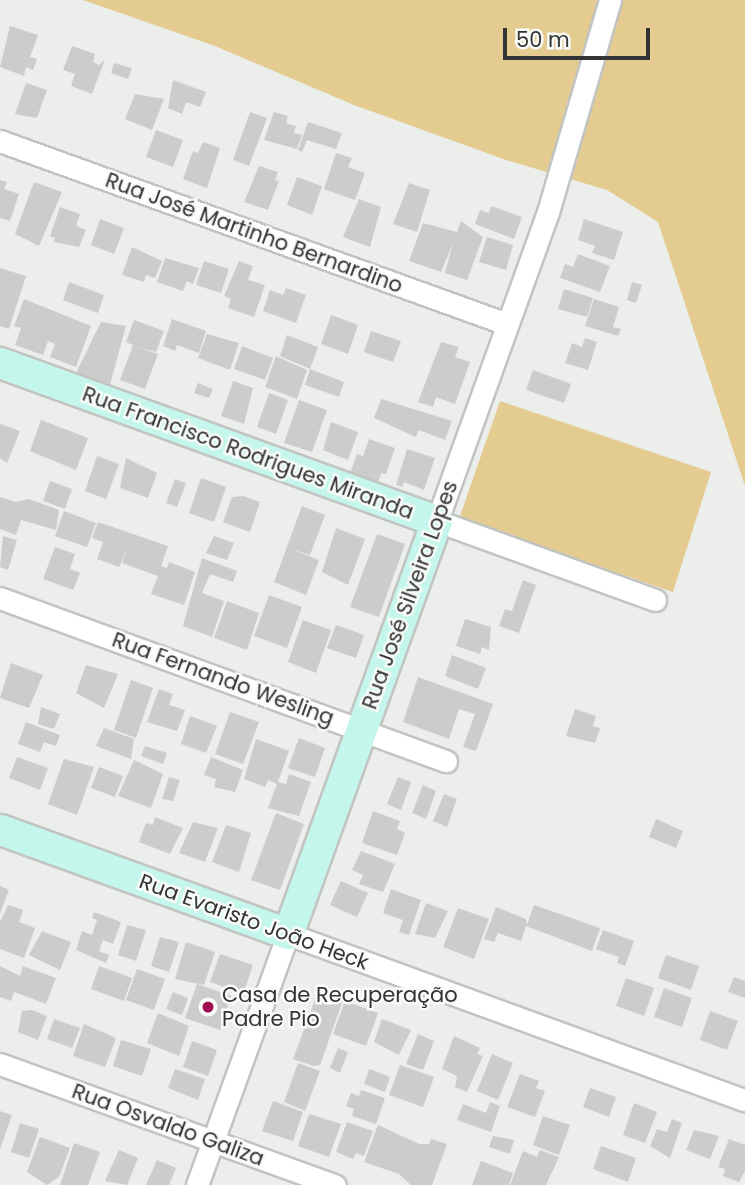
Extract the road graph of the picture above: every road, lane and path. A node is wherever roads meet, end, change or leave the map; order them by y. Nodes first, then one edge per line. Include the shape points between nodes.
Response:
1 (610, 0) edge
2 (0, 141) edge
3 (507, 324) junction
4 (0, 363) edge
5 (437, 521) junction
6 (0, 598) edge
7 (655, 600) dead end
8 (361, 730) junction
9 (446, 761) dead end
10 (0, 830) edge
11 (288, 934) junction
12 (0, 1064) edge
13 (745, 1100) edge
14 (213, 1141) junction
15 (197, 1185) edge
16 (335, 1185) edge

1 - 3 street, Rua José Silveira Lopes via 567,153
2 - 3 street, Rua José Martinho Bernardino
3 - 5 street, Rua José Silveira Lopes
4 - 5 street, Rua Francisco Rodrigues Miranda
5 - 7 street, Rua Francisco Rodrigues Miranda
5 - 8 street, Rua José Silveira Lopes
6 - 8 street, Rua Fernando Wesling
8 - 9 street, Rua Fernando Wesling
8 - 11 street, Rua José Silveira Lopes
10 - 11 street, Rua Evaristo João Heck
11 - 13 street, Rua Evaristo João Heck
11 - 14 street, Rua José Silveira Lopes
12 - 14 street, Rua Osvaldo Galiza
14 - 15 street, Rua José Silveira Lopes
14 - 16 street, Rua Osvaldo Galiza

